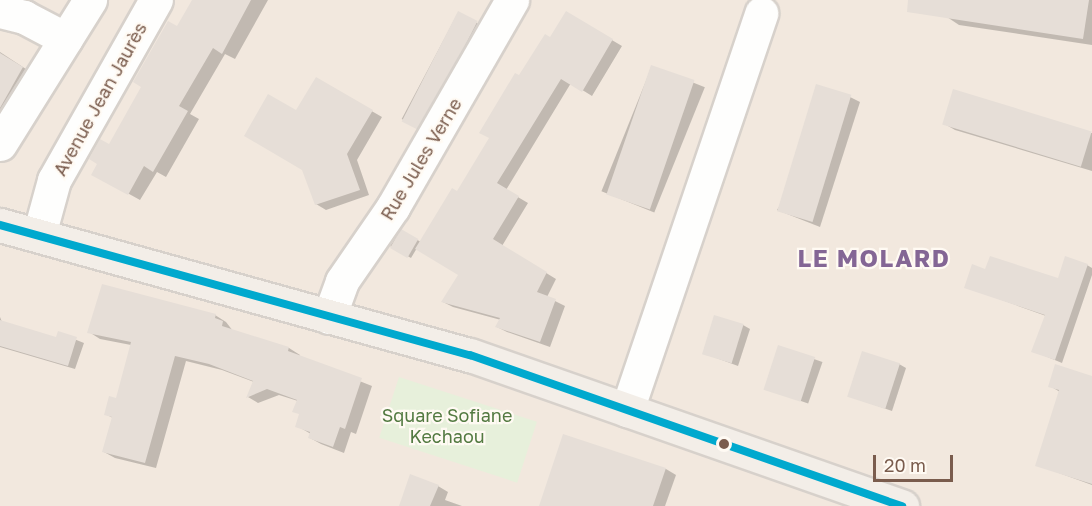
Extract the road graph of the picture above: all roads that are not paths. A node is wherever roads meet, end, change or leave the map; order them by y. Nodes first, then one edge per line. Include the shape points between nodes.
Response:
1 (90, 0) edge
2 (156, 0) edge
3 (512, 0) edge
4 (0, 11) edge
5 (760, 13) dead end
6 (66, 39) junction
7 (0, 144) edge
8 (0, 225) edge
9 (39, 235) junction
10 (329, 316) junction
11 (627, 410) junction
12 (894, 505) edge

1 - 6 street
2 - 9 street, Avenue Jean Jaurès via 54,180
3 - 10 street, Rue Jules Verne via 393,207 342,281
4 - 6 street via 24,17
5 - 11 street
6 - 7 street
8 - 9 main road
9 - 10 main road
10 - 11 main road via 470,355
11 - 12 main road

